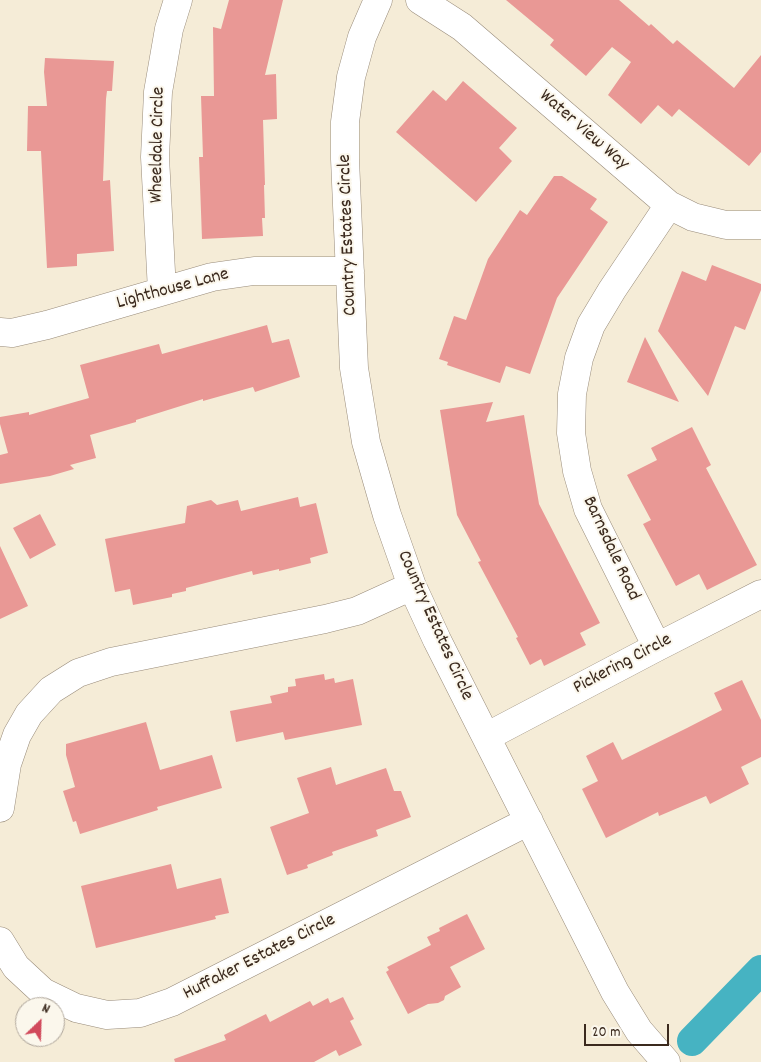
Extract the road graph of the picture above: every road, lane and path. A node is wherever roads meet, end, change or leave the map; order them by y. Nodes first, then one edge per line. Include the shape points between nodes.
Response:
1 (178, 0) edge
2 (378, 0) edge
3 (420, 0) edge
4 (669, 205) junction
5 (761, 225) edge
6 (350, 271) junction
7 (162, 291) junction
8 (0, 332) edge
9 (412, 586) junction
10 (761, 594) edge
11 (657, 647) junction
12 (486, 737) junction
13 (0, 808) edge
14 (529, 822) junction
15 (0, 941) edge
16 (666, 1062) edge

1 - 7 street, Wheeldale Circle via 169,29 158,92 155,157
2 - 6 street, Country Estates Circle via 362,37 351,77 345,122
3 - 4 street, Water View Way via 462,27
4 - 5 street, Water View Way via 693,217 726,225
4 - 11 street, Barnsdale Road via 591,325 579,358 570,433 588,509
6 - 7 street, Lighthouse Lane via 254,271 212,277
6 - 9 street, Country Estates Circle via 354,368 366,442
7 - 8 street, Lighthouse Lane via 46,326 12,333
9 - 12 street, Country Estates Circle
9 - 13 street via 326,619 111,662 78,673 51,690 29,714 17,734 7,764
10 - 11 street, Pickering Circle
11 - 12 street, Pickering Circle
12 - 14 street, Country Estates Circle
14 - 15 street, Huffaker Estates Circle via 172,1002 140,1013 107,1015 76,1008 43,992 16,967
14 - 16 street, Country Estates Circle via 616,992 639,1031

